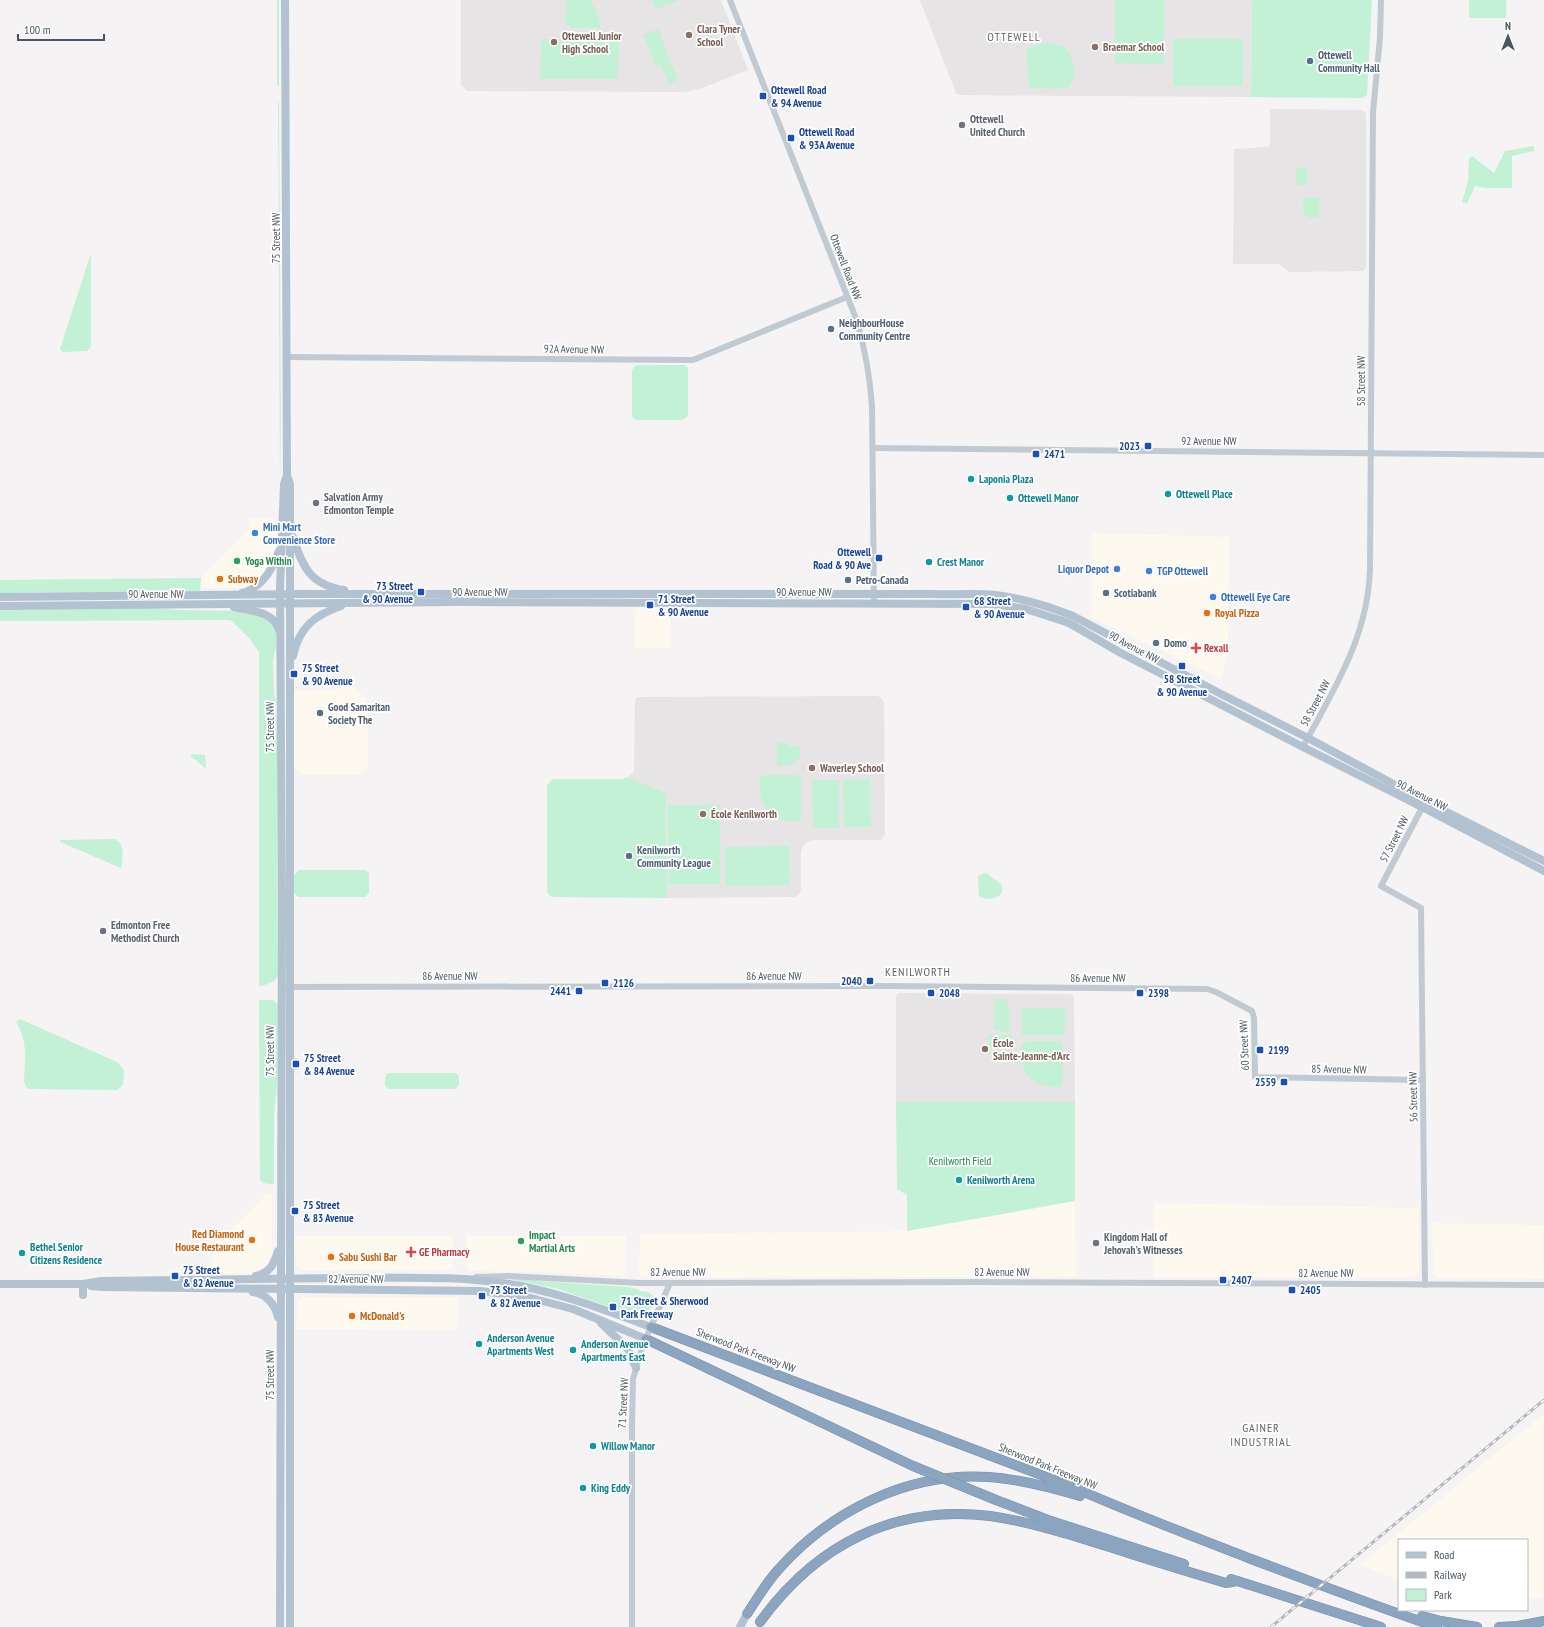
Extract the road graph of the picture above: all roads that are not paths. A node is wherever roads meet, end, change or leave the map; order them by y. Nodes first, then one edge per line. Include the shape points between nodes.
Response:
1 (285, 0) edge
2 (730, 0) edge
3 (1380, 0) edge
4 (847, 297) junction
5 (287, 357) junction
6 (873, 448) junction
7 (1371, 452) junction
8 (1544, 454) edge
9 (287, 475) junction
10 (290, 528) junction
11 (281, 545) junction
12 (280, 594) junction
13 (290, 594) junction
14 (372, 594) junction
15 (232, 595) junction
16 (0, 597) edge
17 (874, 599) junction
18 (280, 603) junction
19 (348, 603) junction
20 (221, 604) junction
21 (290, 604) junction
22 (0, 606) edge
23 (280, 635) junction
24 (290, 673) junction
25 (1308, 738) junction
26 (1303, 747) junction
27 (1424, 804) junction
28 (1544, 861) edge
29 (1544, 871) edge
30 (1421, 908) joint
31 (291, 987) junction
32 (281, 990) junction
33 (1252, 1011) joint
34 (1255, 1078) joint
35 (1423, 1080) junction
36 (281, 1240) junction
37 (460, 1278) junction
38 (239, 1279) junction
39 (281, 1279) junction
40 (291, 1279) junction
41 (670, 1283) junction
42 (0, 1284) edge
43 (83, 1284) junction
44 (1425, 1285) junction
45 (1544, 1285) edge
46 (238, 1290) junction
47 (281, 1290) junction
48 (291, 1290) junction
49 (83, 1295) dead end
50 (595, 1317) junction
51 (651, 1327) junction
52 (281, 1333) junction
53 (646, 1340) junction
54 (636, 1368) junction
55 (1121, 1509) junction
56 (1236, 1581) junction
57 (1358, 1599) junction
58 (1398, 1609) edge
59 (1325, 1610) junction
60 (1404, 1611) edge
61 (747, 1614) joint
62 (1544, 1621) edge
63 (758, 1624) edge
64 (280, 1627) edge
65 (290, 1627) edge
66 (632, 1627) edge
67 (740, 1627) edge
68 (1368, 1627) edge
69 (1381, 1627) edge
70 (1437, 1627) edge
71 (1477, 1627) edge
72 (1499, 1627) edge

1 - 5 main road, 75 Street NW
2 - 4 street, Ottewell Road NW
3 - 7 street, 58 Street NW via 1380,38 1374,112
4 - 5 street, 92A Avenue NW via 693,360
4 - 6 street, Ottewell Road NW via 862,339 870,376
5 - 9 main road, 75 Street NW
6 - 7 street, 92 Avenue NW
6 - 17 street, Ottewell Road NW
7 - 8 street, 92 Avenue NW
7 - 25 street, 58 Street NW via 1370,581 1364,619 1350,658
9 - 10 main road, 75 Street NW via 290,484
9 - 11 main road, 75 Street NW via 284,484
10 - 13 main road, 75 Street NW
10 - 14 main road via 303,566 317,581 335,589
11 - 12 main road, 75 Street NW
11 - 15 main road via 263,580 247,592
12 - 13 main road, 90 Avenue NW
12 - 15 main road, 90 Avenue NW
12 - 18 main road, 75 Street NW
13 - 14 main road, 90 Avenue NW
13 - 21 main road, 75 Street NW
14 - 17 main road, 90 Avenue NW
15 - 16 main road, 90 Avenue NW
17 - 19 main road, 90 Avenue NW
17 - 25 main road, 90 Avenue NW via 996,595 1048,606 1073,616
17 - 26 main road, 90 Avenue NW via 993,604 1047,615 1070,624
18 - 20 main road, 90 Avenue NW
18 - 21 main road, 90 Avenue NW
18 - 23 main road, 75 Street NW
19 - 21 main road, 90 Avenue NW
19 - 24 main road via 325,612 303,630 295,646
20 - 22 main road, 90 Avenue NW
20 - 23 main road via 270,616 276,622
21 - 24 main road, 75 Street NW
23 - 32 main road, 75 Street NW
24 - 31 main road, 75 Street NW
25 - 26 street, 58 Street NW
25 - 27 main road, 90 Avenue NW
26 - 27 main road, 90 Avenue NW
27 - 28 main road, 90 Avenue NW
27 - 29 main road, 90 Avenue NW
27 - 30 street, 57 Street NW via 1382,886
30 - 35 street, 56 Street NW
31 - 32 street, 86 Avenue NW
31 - 33 street, 86 Avenue NW via 1177,988 1207,989
31 - 40 main road, 75 Street NW
32 - 36 main road, 75 Street NW
33 - 34 street, 60 Street NW
34 - 35 street, 85 Avenue NW
35 - 44 street, 56 Street NW
36 - 38 main road via 276,1259 266,1273
36 - 39 main road, 75 Street NW
37 - 40 main road, 82 Avenue NW
37 - 41 street, 82 Avenue NW via 508,1276
37 - 51 main road, 82 Avenue NW via 554,1293
38 - 39 main road, 82 Avenue NW
38 - 43 main road, 82 Avenue NW via 101,1281
39 - 40 main road, 82 Avenue NW
39 - 47 main road, 75 Street NW
40 - 48 main road, 75 Street NW
41 - 44 street, 82 Avenue NW
41 - 51 street, 71 Street NW
42 - 43 main road, 82 Avenue NW
43 - 46 main road, 82 Avenue NW via 101,1287
43 - 49 main road
44 - 45 street, 82 Avenue NW
46 - 47 main road, 82 Avenue NW
46 - 52 main road via 258,1293 271,1301 277,1311
47 - 48 main road, 82 Avenue NW
47 - 52 main road, 75 Street NW
48 - 50 main road, 82 Avenue NW via 481,1291 527,1297
48 - 65 main road, 75 Street NW
50 - 53 main road, 82 Avenue NW
50 - 54 main road via 628,1349
51 - 53 street, 71 Street NW
51 - 55 highway, Sherwood Park Freeway NW via 1068,1485
52 - 64 main road, 75 Street NW
53 - 54 street, 71 Street NW
53 - 56 highway, bridge via 913,1466 996,1500
54 - 66 street, 71 Street NW via 632,1396
55 - 57 highway, Sherwood Park Freeway NW
55 - 61 highway via 1040,1485 988,1477 961,1477 925,1482 862,1504 811,1537 778,1570
56 - 59 highway
56 - 63 highway via 1226,1583 1023,1523 990,1516 940,1515 882,1526 857,1536 799,1576 780,1595
57 - 58 highway
57 - 70 highway, Sherwood Park Freeway NW
59 - 68 highway
59 - 69 highway
60 - 71 highway
61 - 67 main road
62 - 72 highway

